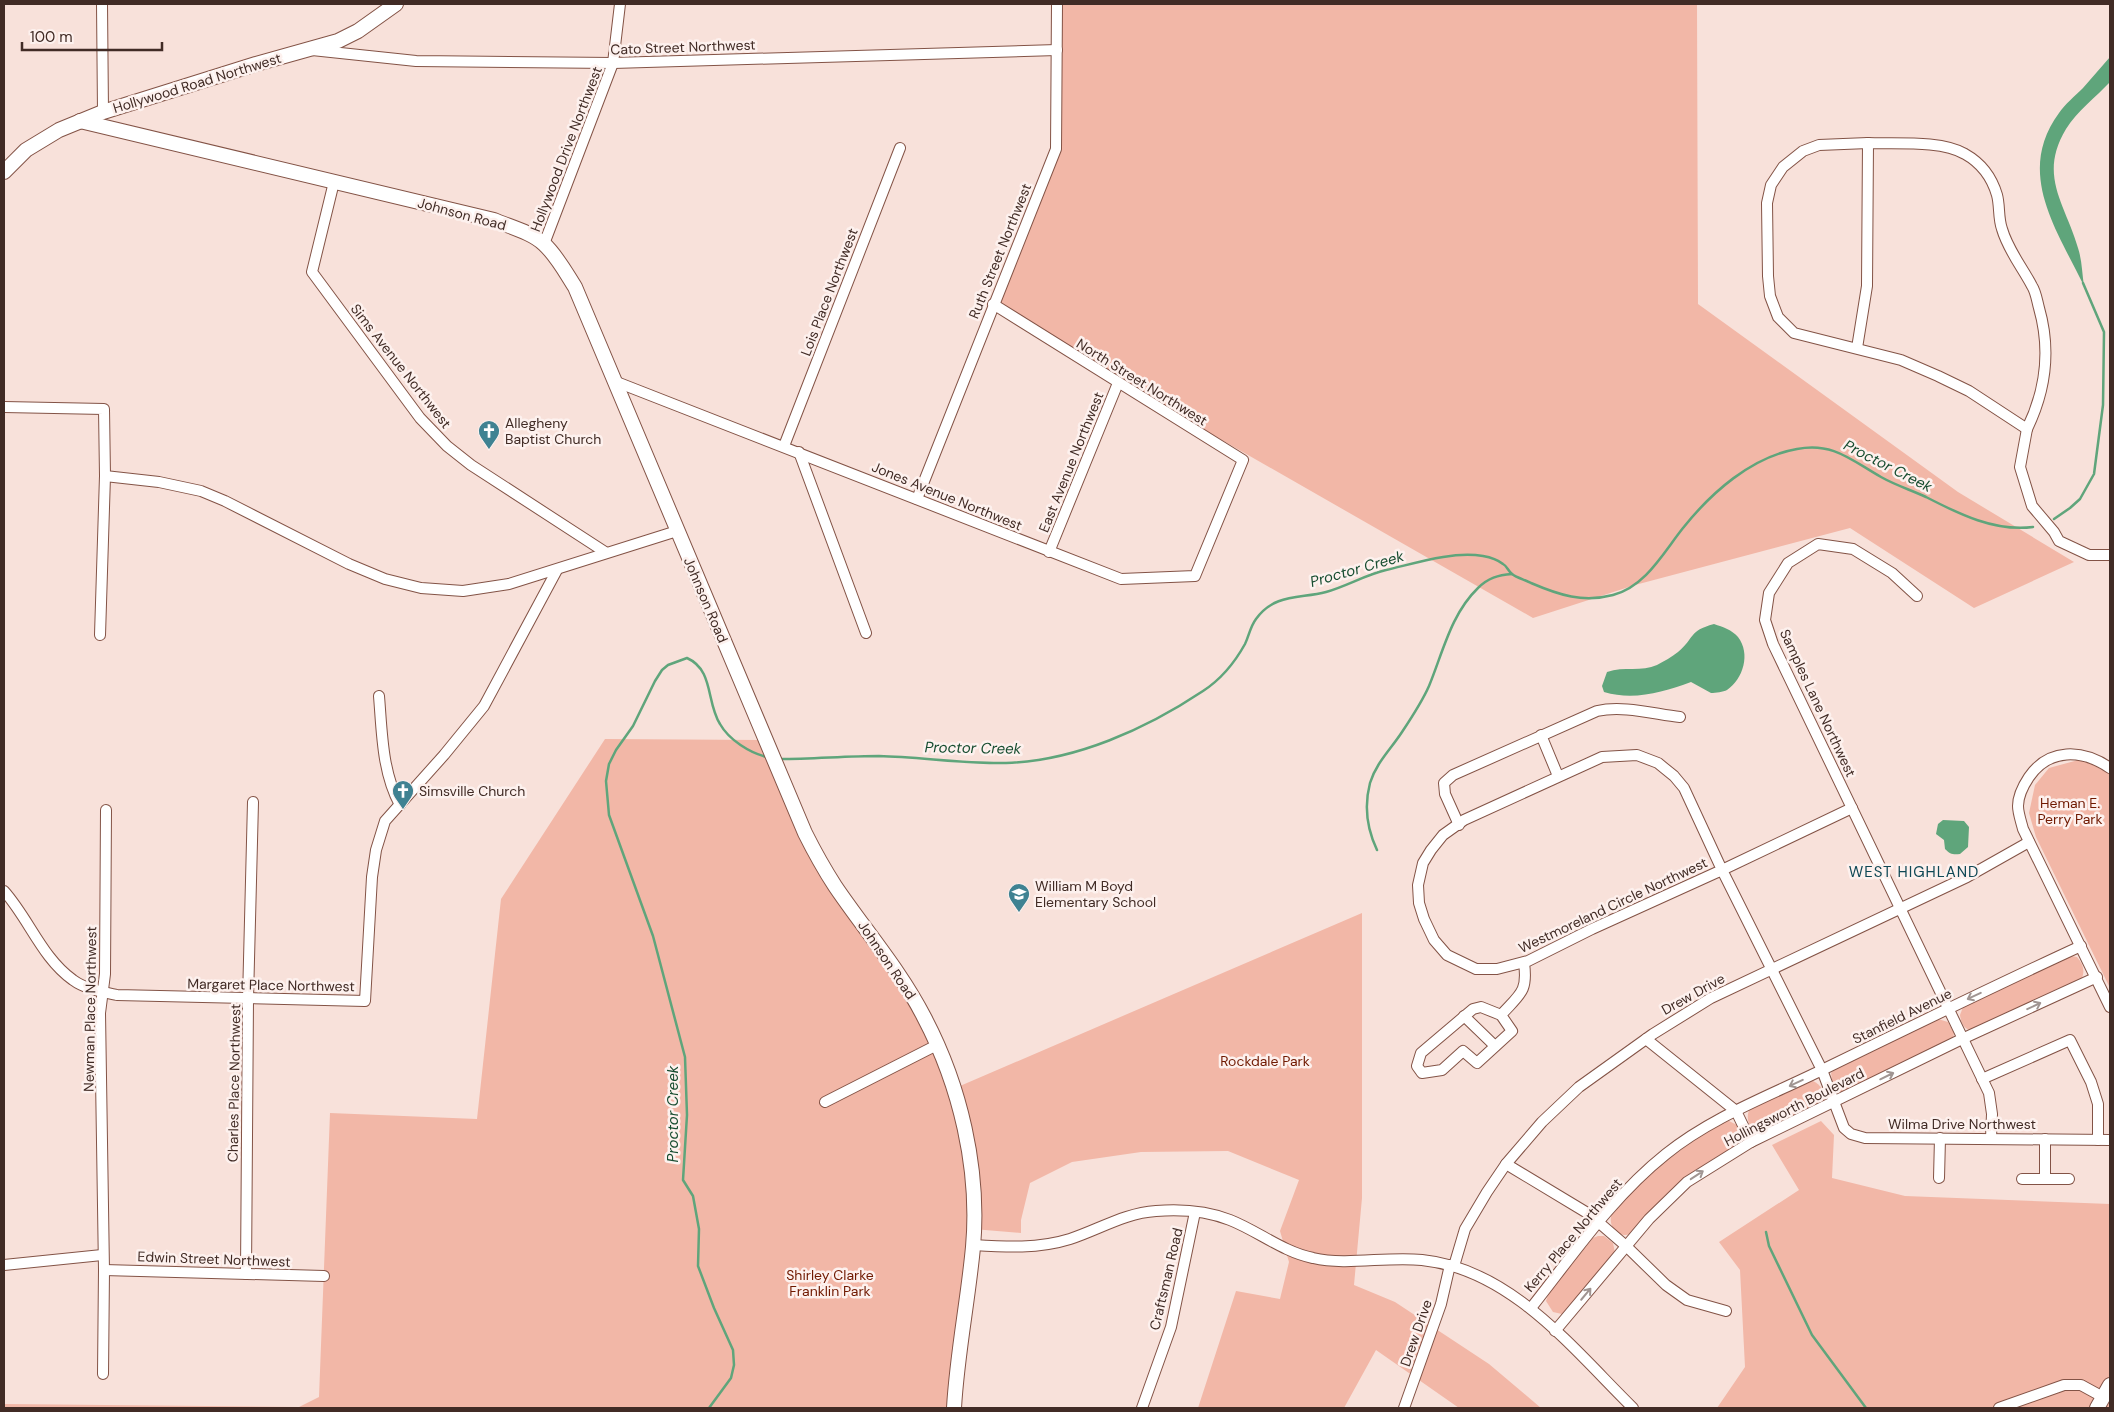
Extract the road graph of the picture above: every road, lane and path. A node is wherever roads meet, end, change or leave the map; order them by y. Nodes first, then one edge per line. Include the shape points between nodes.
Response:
1 (102, 4) edge
2 (396, 4) edge
3 (620, 4) edge
4 (1057, 4) edge
5 (311, 50) junction
6 (1057, 50) junction
7 (613, 64) junction
8 (103, 112) junction
9 (80, 121) junction
10 (1868, 143) junction
11 (900, 148) dead end
12 (4, 172) edge
13 (334, 182) junction
14 (544, 244) junction
15 (993, 304) junction
16 (1857, 348) junction
17 (614, 381) junction
18 (1118, 383) junction
19 (4, 407) edge
20 (2027, 429) junction
21 (784, 446) junction
22 (799, 452) junction
23 (104, 476) junction
24 (1226, 498) joint
25 (917, 499) junction
26 (677, 531) junction
27 (605, 552) junction
28 (1050, 552) junction
29 (2110, 555) edge
30 (557, 570) junction
31 (1917, 596) dead end
32 (866, 633) dead end
33 (100, 635) dead end
34 (379, 696) dead end
35 (1680, 717) dead end
36 (1541, 735) junction
37 (2110, 768) edge
38 (1558, 776) junction
39 (253, 802) dead end
40 (400, 804) junction
41 (1852, 808) junction
42 (106, 810) dead end
43 (1459, 825) junction
44 (2029, 842) junction
45 (1722, 870) junction
46 (4, 891) edge
47 (1901, 909) junction
48 (2081, 946) junction
49 (1524, 962) junction
50 (1772, 969) junction
51 (2097, 977) junction
52 (103, 992) junction
53 (248, 999) junction
54 (2110, 1007) edge
55 (1948, 1008) junction
56 (1501, 1014) junction
57 (1464, 1016) junction
58 (1646, 1038) junction
59 (1962, 1039) junction
60 (938, 1045) junction
61 (1495, 1046) junction
62 (1822, 1070) junction
63 (1982, 1079) junction
64 (825, 1102) dead end
65 (1833, 1102) junction
66 (1736, 1111) junction
67 (1940, 1138) junction
68 (1992, 1138) junction
69 (2045, 1139) junction
70 (2098, 1140) junction
71 (2110, 1140) edge
72 (1751, 1142) junction
73 (1506, 1164) junction
74 (1939, 1178) dead end
75 (2022, 1179) dead end
76 (2045, 1179) junction
77 (2069, 1179) dead end
78 (1195, 1212) junction
79 (1598, 1222) junction
80 (973, 1246) junction
81 (1626, 1246) junction
82 (102, 1255) junction
83 (4, 1265) edge
84 (1452, 1265) junction
85 (104, 1270) junction
86 (246, 1274) junction
87 (324, 1276) dead end
88 (1531, 1308) junction
89 (1726, 1312) dead end
90 (1555, 1332) junction
91 (103, 1374) dead end
92 (2103, 1397) edge
93 (954, 1408) edge
94 (1142, 1408) edge
95 (1404, 1408) edge
96 (1633, 1408) edge
97 (2000, 1408) edge

1 - 8 street
2 - 5 street, Hollywood Road Northwest via 358,31
3 - 7 street, Hollywood Drive Northwest
4 - 6 street, Ruth Street Northwest
5 - 7 street, Cato Street Northwest via 416,61
5 - 8 street, Hollywood Road Northwest
6 - 7 street, Cato Street Northwest
6 - 15 street, Ruth Street Northwest via 1056,149
7 - 14 street, Hollywood Drive Northwest
8 - 9 street, Hollywood Road Northwest
9 - 12 street, Hollywood Road Northwest via 35,144
9 - 13 street, Johnson Road
10 - 16 street via 1867,286
10 - 16 street via 1819,145 1803,151 1783,167 1771,185 1767,203 1768,276 1770,296 1778,318 1794,333
10 - 20 street via 1950,147 1966,154 1987,172 1997,195 2002,229 2016,262 2033,287 2046,335 2046,361 2038,407
11 - 21 street, Lois Place Northwest
13 - 14 street, Johnson Road via 494,220
13 - 27 street, Sims Avenue Northwest via 312,272 353,328 420,418 447,446
14 - 17 street, Johnson Road via 575,287
15 - 18 street, North Street Northwest
15 - 25 street, Ruth Street Northwest
16 - 20 street via 1901,360 1938,376 1969,391
17 - 21 street, Jones Avenue Northwest
17 - 26 street, Johnson Road
18 - 24 street, North Street Northwest via 1243,460
18 - 28 street, East Avenue Northwest
19 - 23 street via 104,409
20 - 29 street via 2020,467 2032,506 2059,540 2090,554
21 - 22 street, Jones Avenue Northwest
22 - 25 street, Jones Avenue Northwest
22 - 32 street
23 - 30 street via 200,490 349,564 421,588 463,591 509,584
23 - 33 street
24 - 28 street, Jones Avenue Northwest via 1195,576 1121,579
25 - 28 street, Jones Avenue Northwest
26 - 27 street
26 - 60 street, Johnson Road via 805,833 834,885 905,984
27 - 30 street
30 - 40 street, Margaret Place Northwest via 484,706
31 - 41 street, Samples Lane Northwest via 1892,573 1854,549 1818,544 1788,563 1769,592 1765,620 1772,644
34 - 40 street via 383,752 393,792
35 - 36 street via 1606,709
36 - 38 street
36 - 43 street via 1453,775 1444,784
37 - 44 street via 2097,759 2076,754 2054,757 2035,768 2024,784 2018,805 2022,828
38 - 43 street, Westmoreland Circle Northwest
38 - 45 street, Westmoreland Circle Northwest via 1602,757 1637,754 1658,763 1684,788
39 - 53 street, Charles Place Northwest
40 - 53 street, Margaret Place Northwest via 385,821 376,850 365,1001
41 - 45 street
41 - 47 street, Samples Lane Northwest
42 - 52 street, Newman Place Northwest
43 - 49 street, Westmoreland Circle Northwest via 1443,835 1422,863 1418,885 1424,919 1434,940 1447,955 1464,964 1476,969 1497,969
44 - 47 street, Drew Drive
44 - 48 street
45 - 49 street, Westmoreland Circle Northwest
45 - 50 street
46 - 52 street, Margaret Place Northwest via 56,966 74,982
47 - 50 street, Drew Drive
47 - 55 street, Samples Lane Northwest
48 - 51 street
48 -> 55 street, Stanfield Avenue
49 - 56 street via 1526,981 1520,994
50 - 58 street, Drew Drive via 1710,998
50 - 62 street
51 - 54 street
59 -> 51 street, Hollingsworth Boulevard
52 - 53 street, Margaret Place Northwest
52 - 82 street, Newman Place Northwest via 100,1013
53 - 86 street, Charles Place Northwest
55 - 59 street, Samples Lane Northwest
55 - 62 street, Stanfield Avenue
56 - 57 street via 1481,1007
56 - 61 street via 1512,1031
57 - 61 street
57 - 61 street via 1421,1052 1417,1066 1422,1073 1442,1070 1463,1051 1477,1063
58 - 66 street
58 - 73 street, Drew Drive via 1579,1087 1542,1122
59 - 63 street, Samples Lane Northwest
65 -> 59 street, Hollingsworth Boulevard
60 - 64 street
60 - 80 street, Johnson Road via 958,1101 968,1145
62 - 65 street
62 -> 66 street, Stanfield Avenue
63 - 68 street, Samples Lane Northwest via 1989,1093
63 - 70 street via 2070,1040 2098,1104
65 - 67 street, Wilma Drive Northwest via 1844,1128 1851,1134 1864,1138
65 - 72 street, Hollingsworth Boulevard
66 - 72 street
66 - 79 street, Kerry Place Northwest via 1703,1128 1666,1154 1639,1177
67 - 68 street, Wilma Drive Northwest
67 - 74 street
68 - 69 street, Wilma Drive Northwest
69 - 70 street, Wilma Drive Northwest
69 - 76 street
70 - 71 street, Wilma Drive Northwest
81 -> 72 street, Hollingsworth Boulevard via 1687,1182
73 - 79 street
73 - 84 street, Drew Drive via 1465,1229
75 - 76 street
76 - 77 street
78 - 80 street via 1155,1211 1130,1216 1045,1245
78 - 84 street via 1231,1220 1312,1258 1422,1260
78 - 94 street, Craftsman Road via 1171,1327
79 - 81 street
79 - 88 street, Kerry Place Northwest
80 - 93 street, Johnson Road
81 - 89 street via 1666,1285 1687,1300
90 -> 81 street, Hollingsworth Boulevard
82 - 83 street
82 - 85 street, Newman Place Northwest
84 - 88 street via 1483,1278
84 - 95 street, Drew Drive
85 - 86 street, Edwin Street Northwest
85 - 91 street, Newman Place Northwest
86 - 87 street, Edwin Street Northwest
88 - 90 street
90 - 96 street
92 - 97 street via 2081,1386 2064,1385

